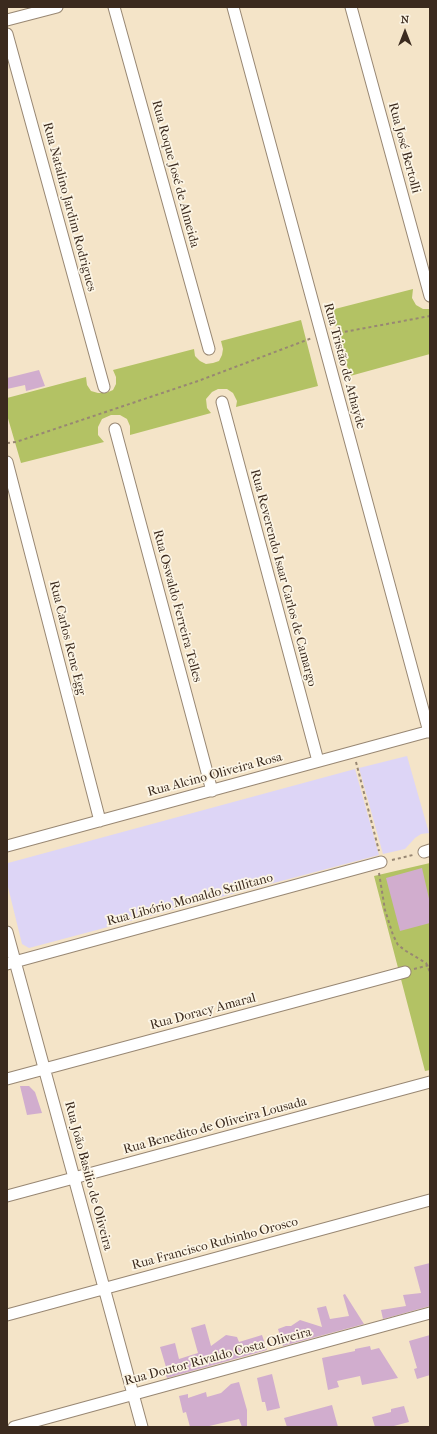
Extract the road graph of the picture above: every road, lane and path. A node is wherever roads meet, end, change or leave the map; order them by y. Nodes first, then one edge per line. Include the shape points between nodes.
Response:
1 (57, 7) edge
2 (114, 7) edge
3 (233, 7) edge
4 (352, 7) edge
5 (7, 20) edge
6 (7, 34) edge
7 (430, 296) edge
8 (430, 316) edge
9 (321, 334) junction
10 (209, 349) dead end
11 (104, 387) dead end
12 (222, 402) dead end
13 (115, 429) dead end
14 (7, 443) edge
15 (7, 462) edge
16 (429, 731) edge
17 (354, 753) junction
18 (318, 761) junction
19 (212, 791) junction
20 (100, 821) junction
21 (7, 846) edge
22 (427, 851) edge
23 (381, 859) junction
24 (7, 932) edge
25 (10, 963) edge
26 (429, 965) edge
27 (406, 972) joint
28 (430, 972) edge
29 (44, 1069) junction
30 (7, 1079) edge
31 (430, 1082) edge
32 (74, 1178) junction
33 (7, 1196) edge
34 (430, 1200) edge
35 (105, 1288) junction
36 (430, 1313) edge
37 (7, 1315) edge
38 (133, 1394) junction
39 (14, 1427) edge
40 (142, 1427) edge

1 - 5 street
2 - 10 street, Rua Roque José de Almeida
3 - 9 street, Rua Tristão de Athayde
4 - 7 street, Rua José Bertolli
6 - 11 street, Rua Natalino Jardim Rodrigues
8 - 9 path via 334,334
9 - 14 path via 198,381
9 - 16 street, Rua Tristão de Athayde
12 - 18 street, Rua Reverendo Isaar Carlos de Camargo
13 - 19 street, Rua Oswaldo Ferreira Telles
15 - 20 street, Rua Carlos Rene Egg
16 - 17 street, Rua Alcino Oliveira Rosa
17 - 18 street, Rua Alcino Oliveira Rosa
17 - 23 path
18 - 19 street, Rua Alcino Oliveira Rosa
19 - 20 street, Rua Alcino Oliveira Rosa
20 - 21 street, Rua Alcino Oliveira Rosa
22 - 23 path
23 - 25 street, Rua Libório Monaldo Stillitano
23 - 26 path via 378,874 380,887 393,935 398,945
24 - 25 street, Rua João Basilio de Oliveira
25 - 29 street, Rua João Basilio de Oliveira
26 - 27 path
26 - 28 path
27 - 29 street, Rua Doracy Amaral
29 - 30 street, Rua Doracy Amaral
29 - 32 street, Rua João Basilio de Oliveira
31 - 32 street, Rua Benedito de Oliveira Lousada
32 - 33 street, Rua Benedito de Oliveira Lousada
32 - 35 street, Rua João Basilio de Oliveira
34 - 35 street, Rua Francisco Rubinho Orosco
35 - 37 street, Rua Francisco Rubinho Orosco
35 - 38 street, Rua João Basilio de Oliveira
36 - 38 street, Rua Doutor Rivaldo Costa Oliveira
38 - 39 street, Rua Doutor Rivaldo Costa Oliveira
38 - 40 street, Rua João Basilio de Oliveira

